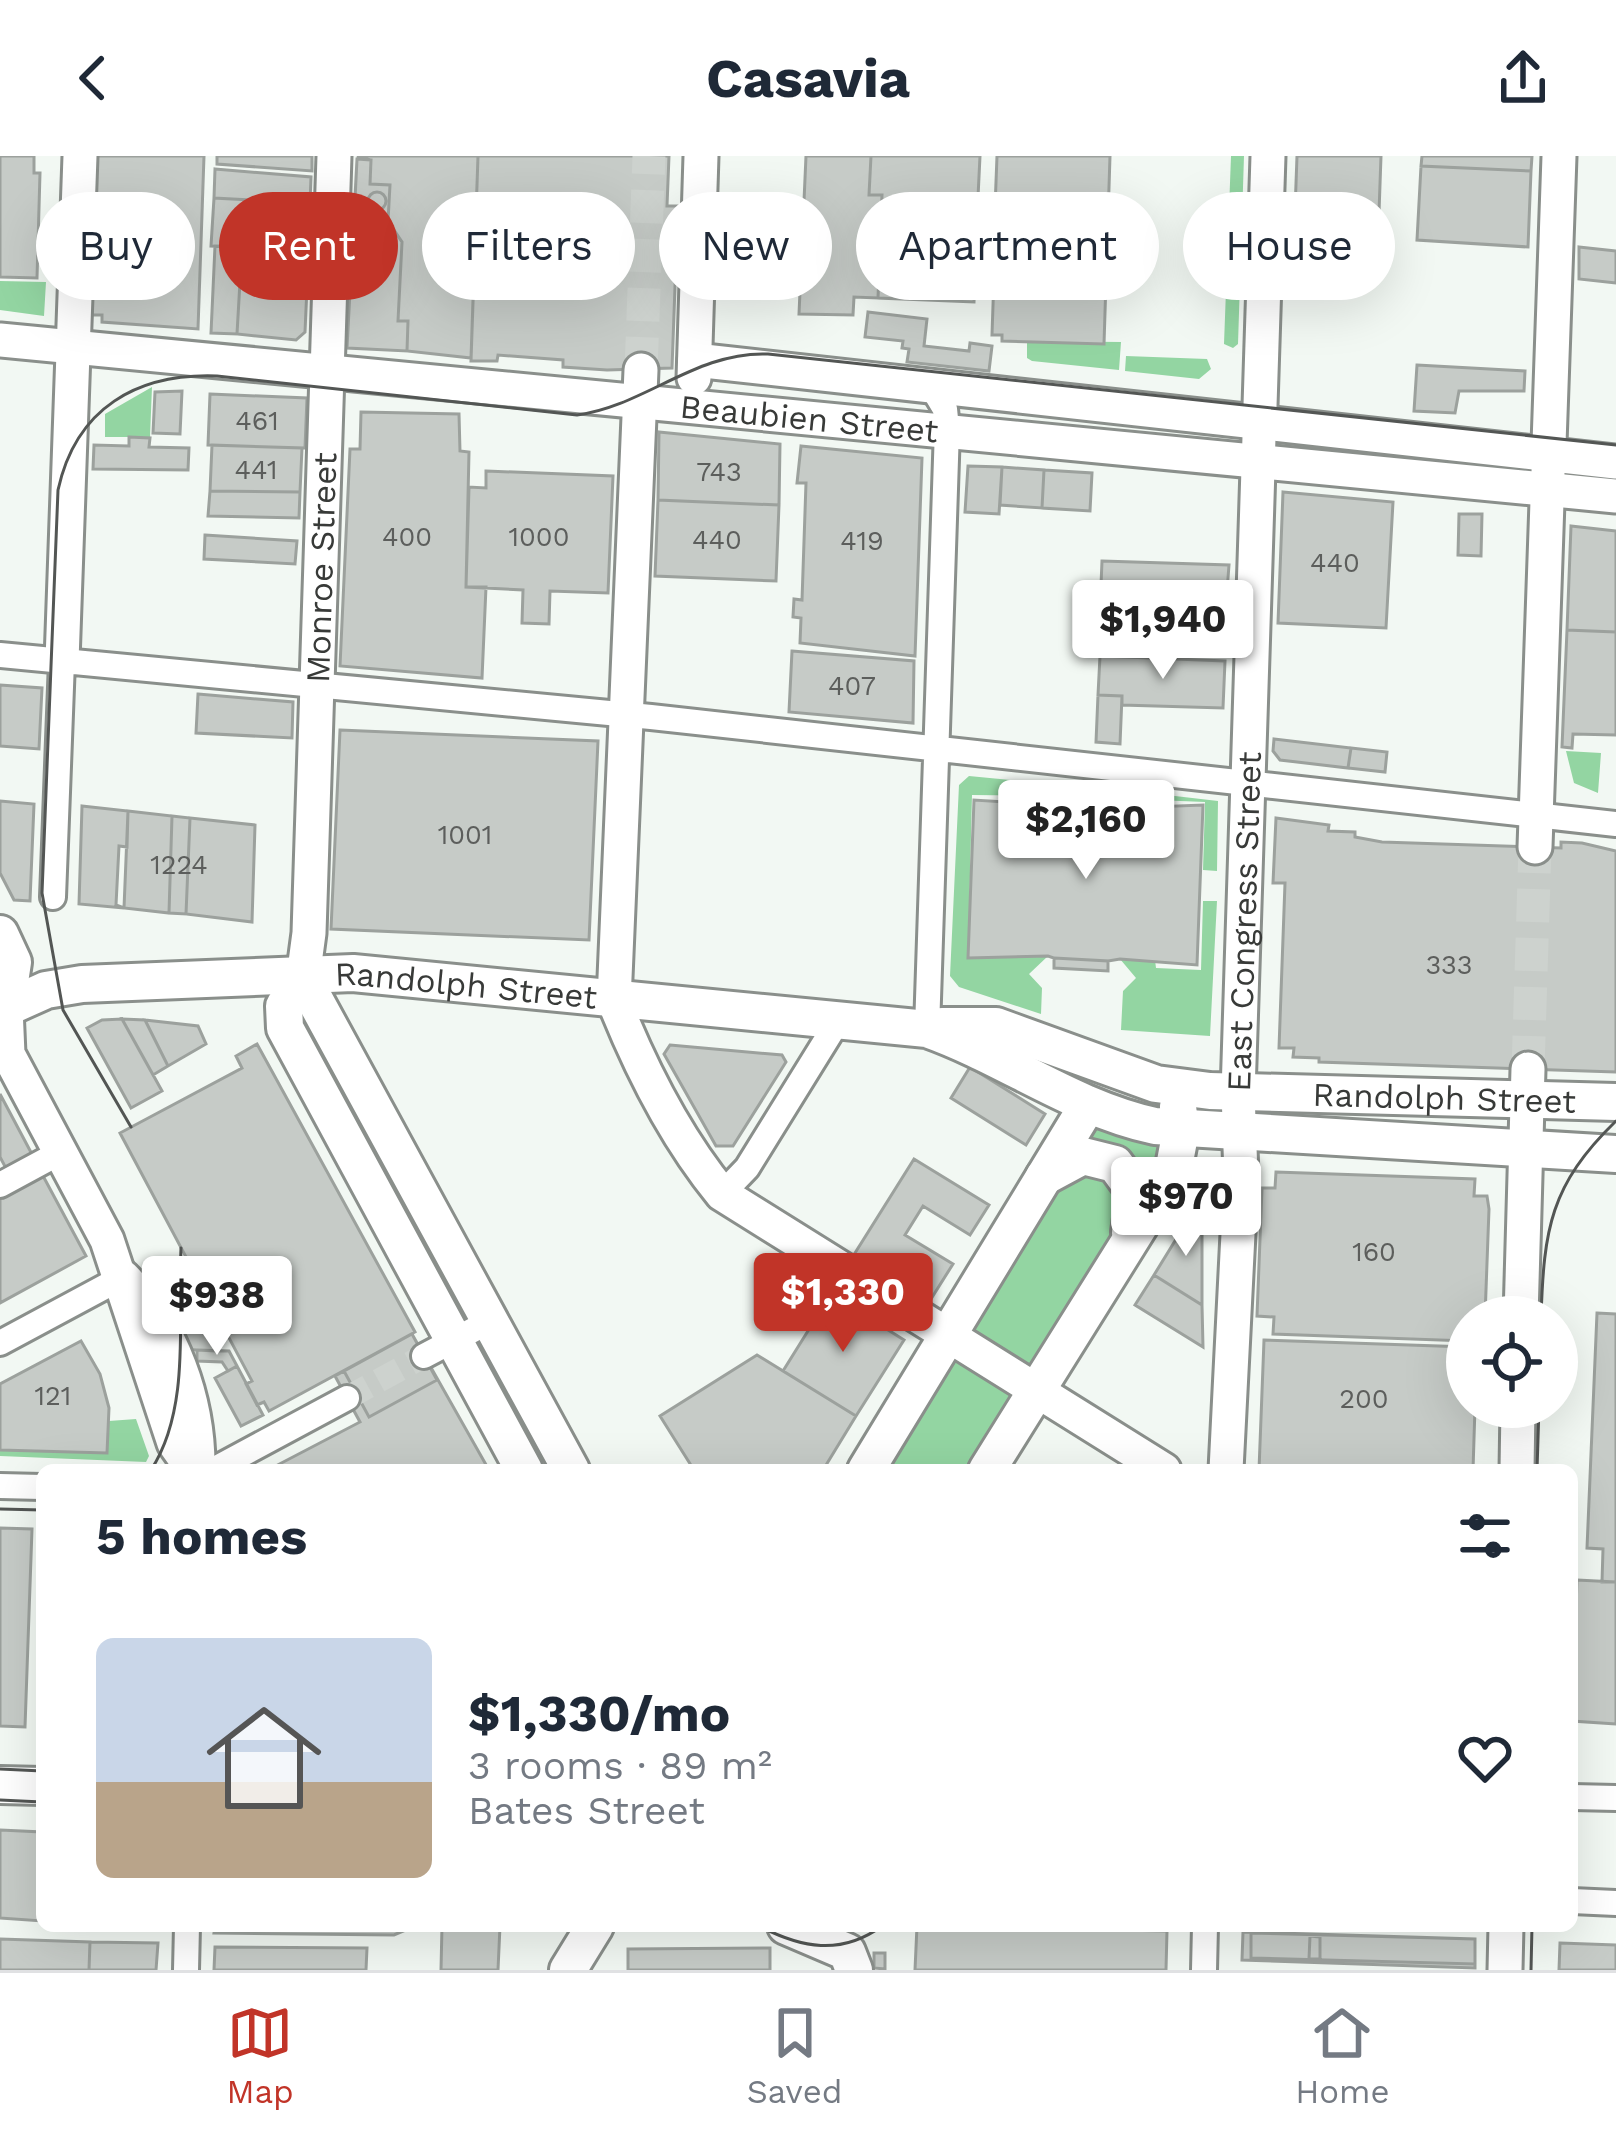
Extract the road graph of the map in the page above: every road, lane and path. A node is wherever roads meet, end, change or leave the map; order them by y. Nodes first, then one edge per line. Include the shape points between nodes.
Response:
1 (80, 156) edge
2 (334, 156) edge
3 (699, 156) edge
4 (1268, 156) edge
5 (1559, 156) edge
6 (668, 182) dead end
7 (0, 340) edge
8 (73, 347) junction
9 (749, 365) junction
10 (326, 369) junction
11 (660, 374) junction
12 (930, 384) junction
13 (688, 404) junction
14 (746, 409) junction
15 (1205, 413) junction
16 (1260, 419) junction
17 (947, 429) junction
18 (1546, 454) junction
19 (1194, 458) junction
20 (1616, 462) edge
21 (1260, 464) junction
22 (1546, 489) junction
23 (1616, 496) edge
24 (0, 656) edge
25 (62, 661) junction
26 (318, 687) junction
27 (623, 715) junction
28 (934, 749) junction
29 (1248, 784) junction
30 (1616, 824) edge
31 (1536, 831) junction
32 (53, 897) dead end
33 (0, 934) edge
34 (303, 978) junction
35 (614, 1001) junction
36 (2, 1008) edge
37 (838, 1021) junction
38 (927, 1029) junction
39 (1156, 1084) junction
40 (1527, 1084) junction
41 (1238, 1093) junction
42 (1445, 1100) junction
43 (1612, 1102) edge
44 (1086, 1108) junction
45 (1181, 1130) junction
46 (1240, 1133) junction
47 (1440, 1141) junction
48 (1526, 1146) junction
49 (1611, 1154) edge
50 (63, 1156) junction
51 (1045, 1177) junction
52 (0, 1185) edge
53 (722, 1194) junction
54 (1123, 1252) junction
55 (123, 1277) junction
56 (1522, 1296) edge
57 (492, 1320) junction
58 (949, 1336) junction
59 (0, 1343) edge
60 (439, 1348) junction
61 (1036, 1390) junction
62 (347, 1398) tunnel mouth
63 (1517, 1428) edge
64 (191, 1464) edge
65 (223, 1464) edge
66 (520, 1464) edge
67 (558, 1464) edge
68 (870, 1464) edge
69 (991, 1464) edge
70 (1155, 1464) edge
71 (1226, 1464) edge
72 (1516, 1464) edge
73 (0, 1486) edge
74 (36, 1487) edge
75 (0, 1785) edge
76 (36, 1786) edge
77 (1578, 1797) edge
78 (1616, 1798) edge
79 (1578, 1901) edge
80 (1616, 1903) edge
81 (187, 1932) edge
82 (591, 1932) edge
83 (802, 1932) edge
84 (1205, 1932) edge
85 (1507, 1932) edge
86 (186, 1970) edge
87 (568, 1970) edge
88 (854, 1970) edge
89 (1204, 1970) edge
90 (1505, 1970) edge

1 - 8 street
2 - 10 street, Monroe Street
3 - 6 street via 685,178
3 - 11 street
4 - 16 street, East Congress Street
5 - 18 street
7 - 8 street, Beaubien Street
8 - 10 street, Beaubien Street
8 - 25 street
9 - 11 street, Beaubien Street
9 - 12 street, Beaubien Street
9 - 14 street via 736,386
10 - 11 street, Beaubien Street
10 - 26 street, Monroe Street
11 - 13 street
11 - 13 street, Beaubien Street
11 - 27 street
12 - 15 street, Beaubien Street
12 - 17 street
13 - 14 street, Beaubien Street
14 - 17 street, Beaubien Street
15 - 16 street, Beaubien Street
15 - 19 street via 1210,440
16 - 18 street, Beaubien Street
16 - 21 street, East Congress Street
17 - 19 street, Beaubien Street
17 - 28 street
18 - 20 street, Beaubien Street
18 - 22 street
19 - 21 street, Beaubien Street
21 - 22 street, Beaubien Street
21 - 29 street, East Congress Street
22 - 23 street, Beaubien Street
22 - 31 street
24 - 25 street
25 - 26 street
25 - 32 street
26 - 27 street
26 - 34 street, Monroe Street
27 - 28 street
27 - 35 street
28 - 29 street
28 - 38 street
29 - 31 street
29 - 41 street, East Congress Street
30 - 31 street
33 - 36 main road via 14,962
34 - 35 main road, Randolph Street via 353,973
34 - 36 main road, Randolph Street via 82,984
34 - 57 main road
34 - 60 main road, Monroe Street via 284,1006 285,1028
35 - 37 main road, Randolph Street
35 - 53 street via 694,1160
36 - 50 street via 8,1054
37 - 38 main road, Randolph Street
37 - 53 street via 747,1168
38 - 39 main road, Randolph Street via 996,1026
38 - 44 main road, Randolph Street via 991,1054
39 - 41 main road, Randolph Street
39 - 45 main road via 1173,1097
40 - 42 main road, Randolph Street
40 - 43 main road, Randolph Street
40 - 48 street
41 - 42 main road, Randolph Street
41 - 46 street, East Congress Street
42 - 47 main road via 1464,1120 1456,1135
43 - 49 main road via 1585,1108 1575,1128 1582,1142
44 - 45 main road, Randolph Street
44 - 51 main road
45 - 46 main road, Randolph Street
45 - 54 main road via 1173,1172
46 - 47 main road, Randolph Street
46 - 71 street, East Congress Street
47 - 48 main road, Randolph Street
48 - 49 main road, Randolph Street
48 - 56 street
50 - 52 street
50 - 55 street
51 - 54 main road via 1082,1156 1125,1171 1136,1193
51 - 58 main road
53 - 58 street
54 - 61 main road
55 - 59 street
55 - 64 street via 174,1443
57 - 60 street
57 - 67 main road
58 - 61 street
58 - 68 main road
60 - 66 main road, Monroe Street
61 - 69 main road
61 - 70 street
62 - 65 street
63 - 72 street
73 - 74 street
75 - 76 main road
77 - 78 street
79 - 80 street
81 - 86 street
82 - 87 main road
83 - 88 main road via 847,1952
84 - 89 street
85 - 90 street

